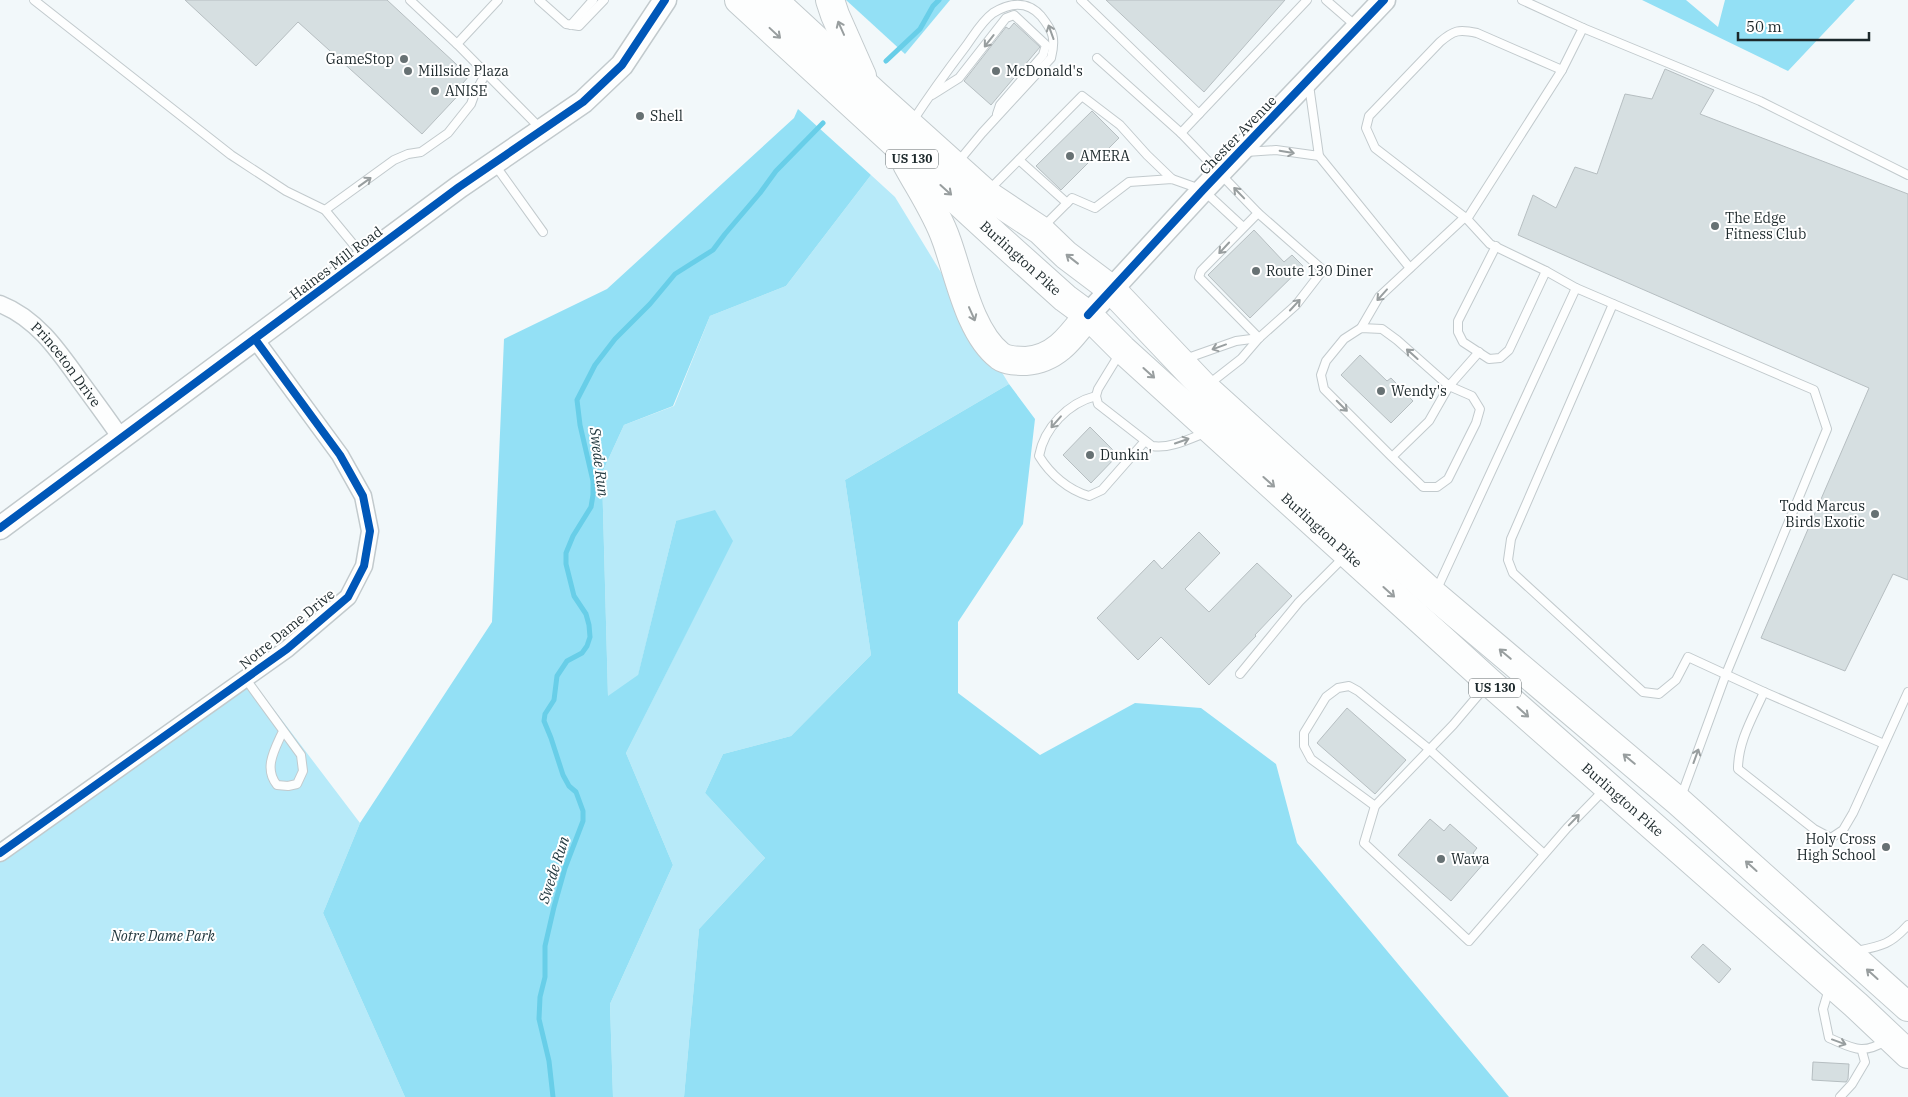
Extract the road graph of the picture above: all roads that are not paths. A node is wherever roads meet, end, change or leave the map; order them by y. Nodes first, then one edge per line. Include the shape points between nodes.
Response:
1 (34, 0) edge
2 (410, 0) edge
3 (498, 0) edge
4 (539, 0) edge
5 (593, 0) edge
6 (604, 0) edge
7 (665, 0) edge
8 (739, 0) edge
9 (773, 0) edge
10 (830, 0) edge
11 (1081, 0) edge
12 (1307, 0) edge
13 (1326, 0) edge
14 (1384, 0) edge
15 (1522, 0) edge
16 (571, 25) junction
17 (1357, 28) junction
18 (1583, 28) junction
19 (457, 44) junction
20 (1097, 58) dead end
21 (1562, 70) junction
22 (486, 73) junction
23 (1309, 79) junction
24 (867, 87) junction
25 (928, 97) junction
26 (1200, 114) junction
27 (995, 119) junction
28 (543, 130) junction
29 (1181, 134) junction
30 (904, 135) junction
31 (1239, 152) junction
32 (1319, 156) junction
33 (1019, 160) junction
34 (494, 163) junction
35 (956, 166) junction
36 (1220, 172) junction
37 (1908, 175) edge
38 (1172, 179) junction
39 (1203, 190) junction
40 (986, 194) junction
41 (1067, 203) junction
42 (325, 210) junction
43 (1258, 213) junction
44 (1466, 218) junction
45 (1243, 227) junction
46 (1040, 230) junction
47 (543, 232) dead end
48 (1496, 246) junction
49 (364, 258) junction
50 (1410, 268) junction
51 (1546, 271) junction
52 (1576, 288) junction
53 (1110, 289) junction
54 (0, 304) edge
55 (1613, 304) junction
56 (1088, 315) junction
57 (1360, 328) junction
58 (1259, 338) junction
59 (255, 339) junction
60 (1122, 349) junction
61 (1479, 352) junction
62 (1179, 361) junction
63 (1449, 386) junction
64 (1204, 387) junction
65 (1096, 396) junction
66 (1212, 431) junction
67 (122, 438) junction
68 (1149, 443) junction
69 (1392, 457) junction
70 (0, 528) edge
71 (1348, 554) junction
72 (1434, 595) junction
73 (1240, 674) dead end
74 (1726, 674) junction
75 (245, 678) junction
76 (1489, 682) junction
77 (1764, 692) junction
78 (1908, 692) edge
79 (282, 731) junction
80 (1884, 744) junction
81 (1429, 749) junction
82 (1607, 787) junction
83 (1680, 802) junction
84 (1375, 806) junction
85 (0, 853) edge
86 (1544, 854) junction
87 (1908, 925) edge
88 (1848, 952) junction
89 (1831, 985) junction
90 (1908, 1007) edge
91 (1899, 1046) edge
92 (1862, 1051) junction
93 (1840, 1097) edge

1 - 42 lane via 231,155 286,191
2 - 19 lane
3 - 19 lane
4 - 16 lane
5 - 16 lane
6 - 16 lane via 579,26
7 - 28 street, Haines Mill Road via 622,64 583,102
8 -> 30 highway, Burlington Pike / US 130
9 - 24 highway, Burlington Pike / US 130
24 -> 10 highway
11 - 26 lane
12 - 26 lane
13 - 17 lane
14 - 17 street, Chester Avenue
15 - 18 lane
17 - 23 street, Chester Avenue
18 - 21 lane
18 - 37 lane via 1760,101
19 - 22 lane
20 - 29 lane
21 - 44 lane
21 - 44 lane via 1477,34 1464,30 1452,32 1369,116 1366,128 1376,148
22 - 28 lane
42 -> 22 lane via 394,160 421,152 448,133 471,104
23 - 31 street, Chester Avenue
23 - 32 lane
24 - 30 highway, Burlington Pike / US 130
27 -> 25 lane via 1000,105 1043,55 1046,45 1014,15 1006,18 959,78
27 -> 25 lane via 1051,58 1054,45 1052,29 1038,12 1023,4 1011,4 991,15
25 - 30 lane
26 - 29 lane
27 - 35 lane
28 - 34 street, Haines Mill Road
29 - 36 lane
30 - 35 highway, Burlington Pike / US 130
30 -> 56 highway, Burlington Pike / US 130 via 1065,298
30 -> 56 highway via 945,236 970,310 979,330 1001,357 1018,361 1052,354
31 -> 32 lane via 1276,150
31 - 36 street, Chester Avenue
32 - 50 lane
33 - 38 lane via 1082,96 1120,125
33 - 40 lane
33 - 41 lane
34 - 47 lane
34 - 49 street, Haines Mill Road
35 - 40 highway, Burlington Pike / US 130
36 - 39 street, Chester Avenue
43 -> 36 lane
38 - 39 lane
38 - 41 lane via 1129,182 1095,208 1072,198
39 - 45 lane
39 - 53 street, Chester Avenue
40 - 46 highway, Burlington Pike / US 130
41 - 46 lane
42 - 49 lane
43 - 45 lane
58 -> 43 lane via 1296,305 1323,270
44 - 48 lane via 1490,244
44 - 50 lane
45 -> 58 lane via 1199,276
53 -> 46 highway, Burlington Pike / US 130
48 - 51 lane
48 - 61 lane via 1458,321 1458,332 1463,342
49 - 59 street, Haines Mill Road
50 -> 57 lane via 1379,297
51 - 52 lane
51 - 61 lane via 1509,350 1500,358 1489,359
52 - 55 lane
52 - 72 lane
53 - 56 street, Chester Avenue
53 - 62 highway, Burlington Pike / US 130
54 - 67 street, Princeton Drive via 29,320 56,346
55 - 74 lane via 1814,390 1827,429
55 - 74 lane via 1511,539 1508,560 1513,573 1643,692 1659,694 1676,680 1688,657
56 - 60 highway, Burlington Pike / US 130
63 -> 57 lane via 1382,329
57 -> 69 lane via 1344,339 1326,361 1321,375 1324,389
58 -> 62 lane via 1236,341
58 - 64 lane via 1241,359
59 - 67 street, Haines Mill Road
59 - 75 street, Notre Dame Drive via 340,455 363,496 370,531 364,566 348,597 287,649
60 - 65 lane
60 -> 66 highway, Burlington Pike / US 130
61 - 63 lane
62 - 64 highway, Burlington Pike / US 130
63 - 69 lane via 1429,421
63 - 69 lane via 1472,396 1480,410 1448,479 1437,487 1424,488
64 - 72 highway, Burlington Pike / US 130
65 - 68 lane via 1098,404
65 -> 68 lane via 1068,409 1047,433 1039,456 1048,470 1078,493 1089,496 1102,490
68 -> 66 lane via 1169,446
66 -> 71 highway, Burlington Pike / US 130
67 - 70 street, Haines Mill Road
71 - 73 lane via 1299,602
71 -> 76 highway, Burlington Pike / US 130
83 -> 72 highway, Burlington Pike / US 130
74 - 77 lane
83 -> 74 lane
75 - 79 lane
75 - 85 street, Notre Dame Drive
76 - 81 lane
76 -> 82 highway, Burlington Pike / US 130
77 - 80 lane
77 - 80 lane via 1743,738 1738,769 1814,829 1831,838 1844,830
78 - 80 lane
79 - 79 lane via 300,755 303,771 297,784 288,786 277,785 270,777 270,762
81 - 84 lane
81 - 84 lane via 1358,691 1348,686 1338,688 1326,697 1304,733 1304,746 1311,759
81 - 86 lane
86 -> 82 lane
82 - 89 highway, Burlington Pike / US 130
88 -> 83 highway, Burlington Pike / US 130
84 - 86 lane via 1364,843 1470,941
87 - 88 lane via 1883,945
90 -> 88 highway, Burlington Pike / US 130
89 - 91 highway, Burlington Pike / US 130
89 -> 92 lane via 1823,1009 1829,1038
91 - 92 lane via 1878,1046
92 - 93 lane via 1865,1062

